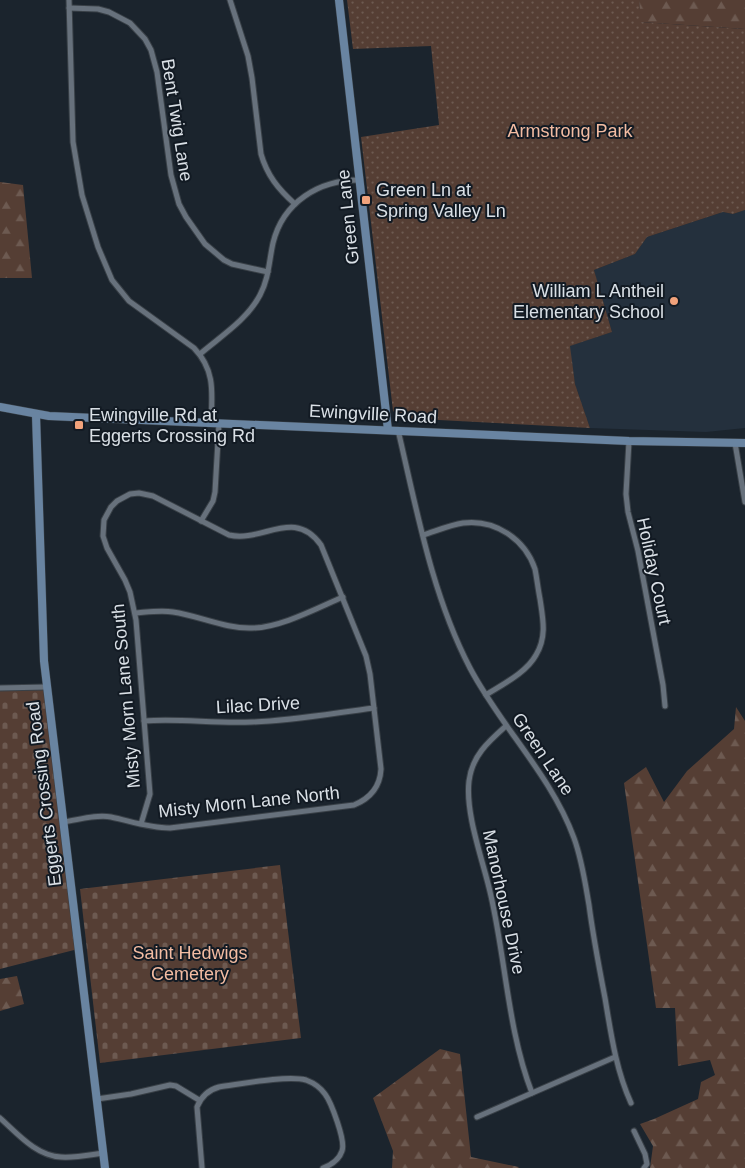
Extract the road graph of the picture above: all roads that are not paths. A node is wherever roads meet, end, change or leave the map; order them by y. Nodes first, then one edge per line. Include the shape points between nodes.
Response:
1 (69, 0) edge
2 (230, 0) edge
3 (339, 0) edge
4 (69, 8) junction
5 (359, 180) junction
6 (295, 204) junction
7 (268, 272) junction
8 (200, 354) junction
9 (0, 407) edge
10 (36, 415) junction
11 (215, 423) junction
12 (388, 430) junction
13 (398, 430) junction
14 (629, 441) junction
15 (745, 442) edge
16 (734, 443) junction
17 (745, 502) edge
18 (201, 521) junction
19 (423, 535) junction
20 (343, 597) junction
21 (135, 613) junction
22 (46, 687) junction
23 (0, 688) edge
24 (486, 695) junction
25 (665, 706) dead end
26 (374, 708) junction
27 (144, 721) junction
28 (506, 726) junction
29 (63, 822) junction
30 (141, 824) junction
31 (615, 1057) junction
32 (532, 1093) junction
33 (97, 1099) junction
34 (199, 1100) junction
35 (631, 1104) dead end
36 (478, 1117) dead end
37 (0, 1118) edge
38 (634, 1131) dead end
39 (103, 1153) junction
40 (105, 1168) edge
41 (202, 1168) edge
42 (323, 1168) edge
43 (644, 1168) edge

1 - 4 street
2 - 6 street via 248,56 264,165 276,186
3 - 5 street, Green Lane
4 - 7 street, Bent Twig Lane via 109,12 130,23 145,39 156,66 171,175 179,204 205,244 224,260
4 - 8 street via 73,142 82,195 98,246 112,280 129,301
5 - 6 street via 327,184
5 - 12 street, Green Lane
6 - 7 street via 276,232
7 - 8 street via 259,296 245,316
8 - 11 street via 211,375
9 - 10 street, Ewingville Road
10 - 11 street, Ewingville Road
10 - 22 street, Eggerts Crossing Road
11 - 12 street, Ewingville Road
11 - 18 street via 215,492
12 - 13 street, Ewingville Road
13 - 14 street, Ewingville Road
13 - 19 street, Green Lane
14 - 16 street, Ewingville Road
14 - 25 street, Holiday Court via 628,512 638,551
15 - 16 street, Ewingville Road
16 - 17 street
18 - 20 street via 228,535 243,537 288,526 304,530 321,545
18 - 21 street, Misty Morn Lane South via 153,496 138,493 130,494 111,506 102,528 105,544 125,580
19 - 24 street, Green Lane via 449,622 470,669
19 - 24 street via 455,525 494,526 520,543 535,570 543,622 540,648 524,670
20 - 21 street via 276,624 252,628 239,628 175,612
20 - 26 street via 366,656
21 - 27 street, Misty Morn Lane South
22 - 23 street
22 - 29 street, Eggerts Crossing Road
24 - 28 street, Green Lane
26 - 27 street, Lilac Drive via 264,722
26 - 30 street, Misty Morn Lane North via 381,769 378,784 369,797 354,805 170,828
27 - 30 street, Misty Morn Lane South via 150,794
28 - 31 street, Green Lane via 550,788 575,840 585,879
28 - 32 street, Manorhouse Drive via 478,756 471,771 469,789 474,826 497,923 518,1054
29 - 30 street, Misty Morn Lane North via 102,816
29 - 33 street, Eggerts Crossing Road
31 - 32 street
31 - 35 street, Green Lane
32 - 36 street
33 - 34 street via 170,1085
33 - 39 street, Eggerts Crossing Road
34 - 41 street via 196,1116
34 - 42 street via 219,1086 295,1078 315,1084 326,1095 344,1142 340,1156
37 - 39 street via 44,1154 62,1158
38 - 43 street via 645,1154 647,1164
39 - 40 street, Eggerts Crossing Road

